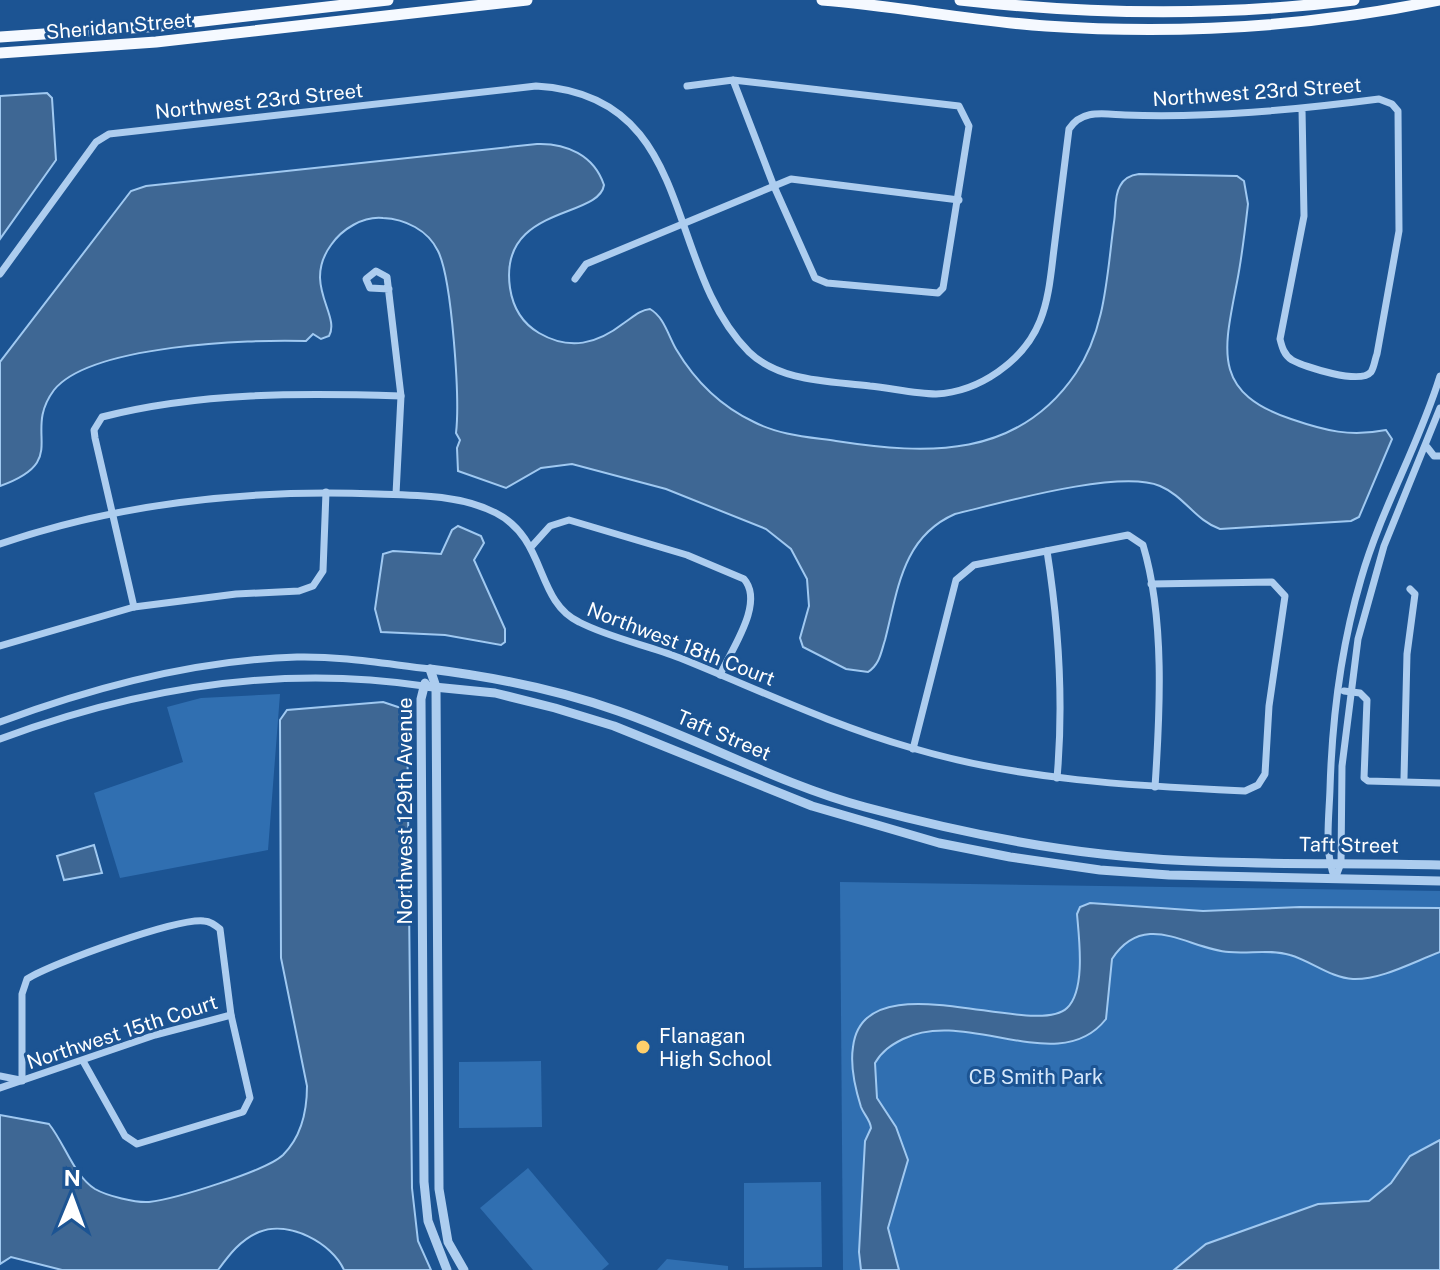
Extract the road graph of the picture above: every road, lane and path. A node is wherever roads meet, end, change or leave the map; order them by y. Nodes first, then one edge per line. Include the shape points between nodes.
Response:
1 (388, 0) edge
2 (527, 0) edge
3 (822, 0) edge
4 (960, 0) edge
5 (1354, 0) edge
6 (1440, 0) edge
7 (0, 37) edge
8 (0, 53) edge
9 (733, 80) junction
10 (687, 86) dead end
11 (1302, 109) junction
12 (773, 184) junction
13 (959, 200) junction
14 (684, 222) junction
15 (0, 274) edge
16 (575, 279) dead end
17 (389, 289) dead end
18 (1440, 376) edge
19 (401, 396) junction
20 (1440, 408) edge
21 (1427, 447) junction
22 (1440, 447) edge
23 (1440, 456) edge
24 (326, 492) junction
25 (396, 494) junction
26 (112, 513) junction
27 (0, 544) edge
28 (532, 546) junction
29 (1047, 551) junction
30 (1151, 584) junction
31 (1410, 589) dead end
32 (134, 607) junction
33 (0, 646) edge
34 (297, 657) junction
35 (430, 669) junction
36 (720, 675) junction
37 (297, 678) junction
38 (147, 679) junction
39 (424, 686) junction
40 (436, 687) junction
41 (1338, 690) junction
42 (1349, 691) junction
43 (150, 693) junction
44 (33, 710) junction
45 (0, 722) edge
46 (38, 725) junction
47 (670, 731) junction
48 (0, 739) edge
49 (664, 745) junction
50 (913, 749) junction
51 (1057, 778) junction
52 (1404, 778) dead end
53 (1440, 783) edge
54 (1155, 787) junction
55 (1328, 863) junction
56 (1341, 863) junction
57 (1440, 865) edge
58 (1335, 879) junction
59 (1440, 881) edge
60 (231, 1015) junction
61 (439, 1044) junction
62 (424, 1054) junction
63 (83, 1061) junction
64 (0, 1076) edge
65 (22, 1081) junction
66 (0, 1088) edge
67 (447, 1270) edge
68 (464, 1270) edge

1 - 7 main road, Sheridan Street via 160,26
2 - 8 main road, Sheridan Street via 156,42
3 - 6 main road via 1128,31 1264,27 1358,17
4 - 5 main road via 1133,14 1268,11
9 - 10 street
9 - 12 street
9 - 13 street via 951,103 965,111 969,126
11 - 11 street, Northwest 23rd Street via 1304,216 1280,339 1291,359 1363,377 1371,372 1377,354 1399,231 1398,111 1379,99
11 - 14 street, Northwest 23rd Street via 1076,118 1069,129 1040,321 1008,364 969,388 935,394 793,377 752,355 717,306
12 - 13 street via 791,179
12 - 13 street via 815,278 938,293
12 - 14 street
14 - 15 street, Northwest 23rd Street via 649,143 623,116 590,95 536,86 109,134 96,142
14 - 16 street via 586,264
17 - 19 street
18 - 41 street via 1361,580
19 - 25 street
19 - 26 street via 299,393 207,399 102,417 94,430
20 - 21 street
21 - 22 street
21 - 23 street
21 - 42 street via 1374,576
24 - 25 street, Northwest 18th Court
24 - 26 street, Northwest 18th Court via 203,497
24 - 32 street via 319,580 299,591
25 - 28 street, Northwest 18th Court via 474,504 498,514
26 - 27 street, Northwest 18th Court
26 - 32 street
28 - 36 street, Northwest 18th Court via 553,600 577,622
28 - 36 street via 550,526 569,520 687,555 744,579 751,587 752,605
29 - 30 street via 1116,536 1136,538 1143,545
29 - 50 street via 974,565 956,580
29 - 51 street via 1059,631 1062,716
30 - 54 street via 1160,677
30 - 54 street, Northwest 18th Court via 1263,581 1279,586 1285,596 1265,774 1258,785 1245,791
31 - 52 street via 1415,594 1407,654
32 - 33 street
34 - 35 street, Taft Street
34 - 37 street
34 - 38 street, Taft Street via 230,662
35 - 39 street, Northwest 129th Avenue
35 - 40 street, Northwest 129th Avenue
35 - 47 street, Taft Street via 560,692
36 - 50 street, Northwest 18th Court
37 - 39 street, Taft Street via 381,679
37 - 43 street, Taft Street via 237,680
38 - 43 street
38 - 44 street, Taft Street
39 - 40 street, Taft Street
39 - 62 street, Northwest 129th Avenue
40 - 49 street, Taft Street via 495,693 555,708
40 - 61 street, Northwest 129th Avenue
41 - 42 street
41 - 55 street
42 - 53 street via 1367,700 1364,778
42 - 56 street
43 - 46 street, Taft Street
44 - 45 street, Taft Street
44 - 46 street
46 - 48 street, Taft Street
47 - 49 street
47 - 55 street, Taft Street via 848,801 1013,842 1171,860
49 - 58 street, Taft Street via 786,798 939,843 1100,870
50 - 51 street, Northwest 18th Court
51 - 54 street, Northwest 18th Court
55 - 56 street, Taft Street
55 - 58 street
56 - 57 street, Taft Street
56 - 58 street
58 - 59 street, Taft Street
60 - 63 street, Northwest 15th Court
60 - 63 street via 248,1086 248,1105 236,1116 137,1144 125,1136
60 - 65 street via 223,938 214,923 187,922 112,944 27,979 22,994
61 - 62 street
61 - 68 street, Northwest 129th Avenue via 441,1219
62 - 67 street, Northwest 129th Avenue via 428,1221
63 - 65 street, Northwest 15th Court
64 - 65 street, Northwest 15th Court
65 - 66 street, Northwest 15th Court

